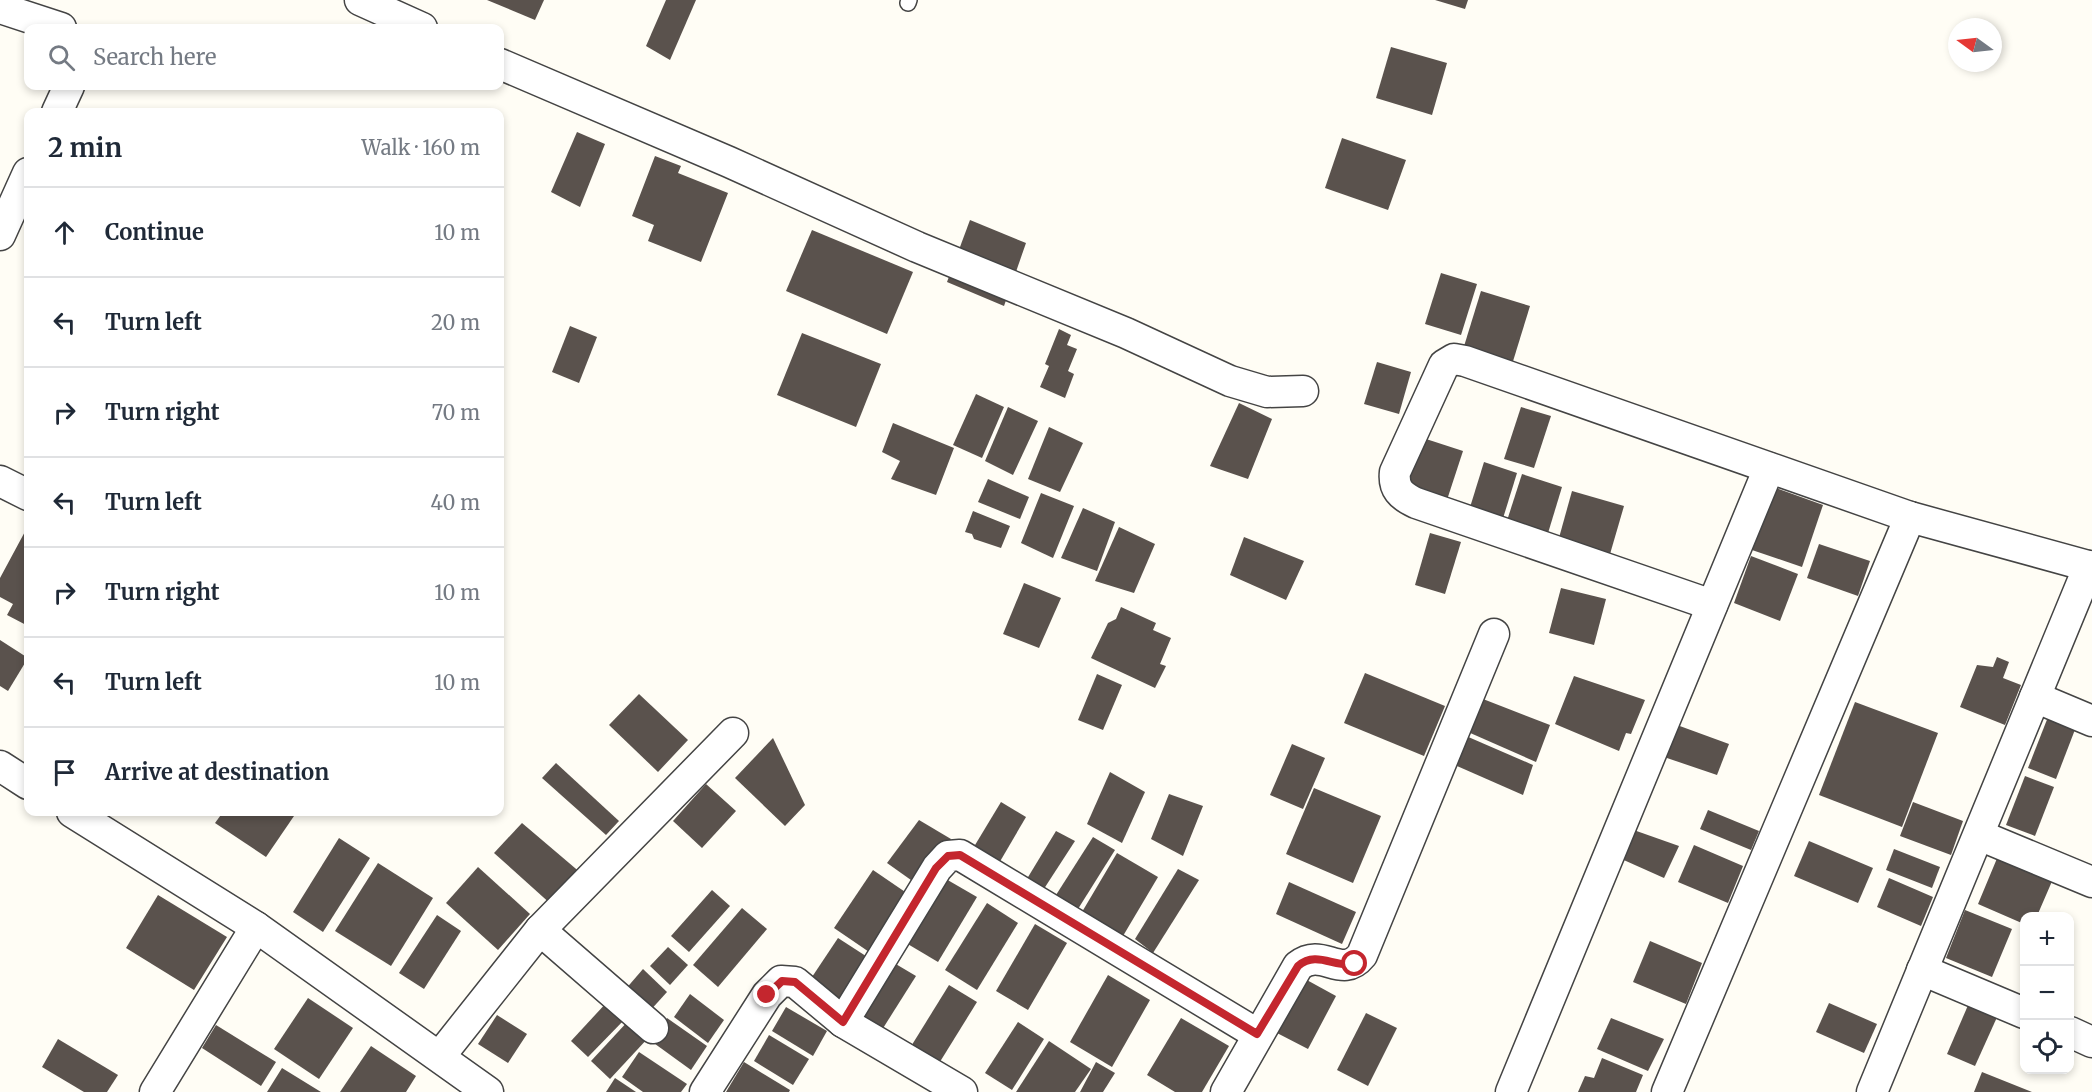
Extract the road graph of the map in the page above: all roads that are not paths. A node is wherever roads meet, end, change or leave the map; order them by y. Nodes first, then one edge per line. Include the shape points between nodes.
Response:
1 (360, 0) edge
2 (0, 8) edge
3 (49, 24) edge
4 (413, 24) edge
5 (504, 66) edge
6 (67, 90) edge
7 (59, 108) edge
8 (24, 182) edge
9 (0, 235) edge
10 (1303, 391) dead end
11 (1769, 468) junction
12 (0, 481) edge
13 (24, 493) edge
14 (1910, 517) junction
15 (2091, 567) edge
16 (1712, 605) junction
17 (1494, 634) dead end
18 (2035, 697) junction
19 (2092, 722) edge
20 (733, 733) dead end
21 (0, 766) edge
22 (24, 781) edge
23 (78, 816) edge
24 (1979, 835) junction
25 (2092, 882) edge
26 (256, 927) junction
27 (540, 930) junction
28 (1922, 970) junction
29 (2020, 1011) edge
30 (843, 1022) junction
31 (653, 1028) dead end
32 (1257, 1034) junction
33 (2074, 1034) edge
34 (2092, 1042) edge
35 (440, 1056) junction
36 (156, 1092) edge
37 (488, 1092) edge
38 (705, 1092) edge
39 (962, 1092) edge
40 (1226, 1092) edge
41 (1511, 1092) edge
42 (1667, 1092) edge
43 (1872, 1092) edge

1 - 4 street
2 - 3 street
5 - 10 street via 1230,381 1267,392
6 - 7 street
8 - 9 street
11 - 14 street
11 - 16 street
11 - 16 street via 1454,359 1444,365 1395,472 1394,482 1400,493 1416,503
12 - 13 street
14 - 15 street
14 - 42 street
15 - 18 street
16 - 41 street
17 - 32 street via 1362,955 1355,964 1344,966 1318,958 1307,959 1298,966
18 - 19 street
18 - 24 street
20 - 27 street
21 - 22 street
23 - 26 street
24 - 25 street
24 - 28 street
26 - 35 street
26 - 36 street
27 - 31 street
27 - 35 street
28 - 29 street
28 - 43 street
30 - 32 street via 936,868 948,856 960,855
30 - 38 street via 795,982 782,981 767,995
30 - 39 street
32 - 40 street
33 - 34 street
35 - 37 street

